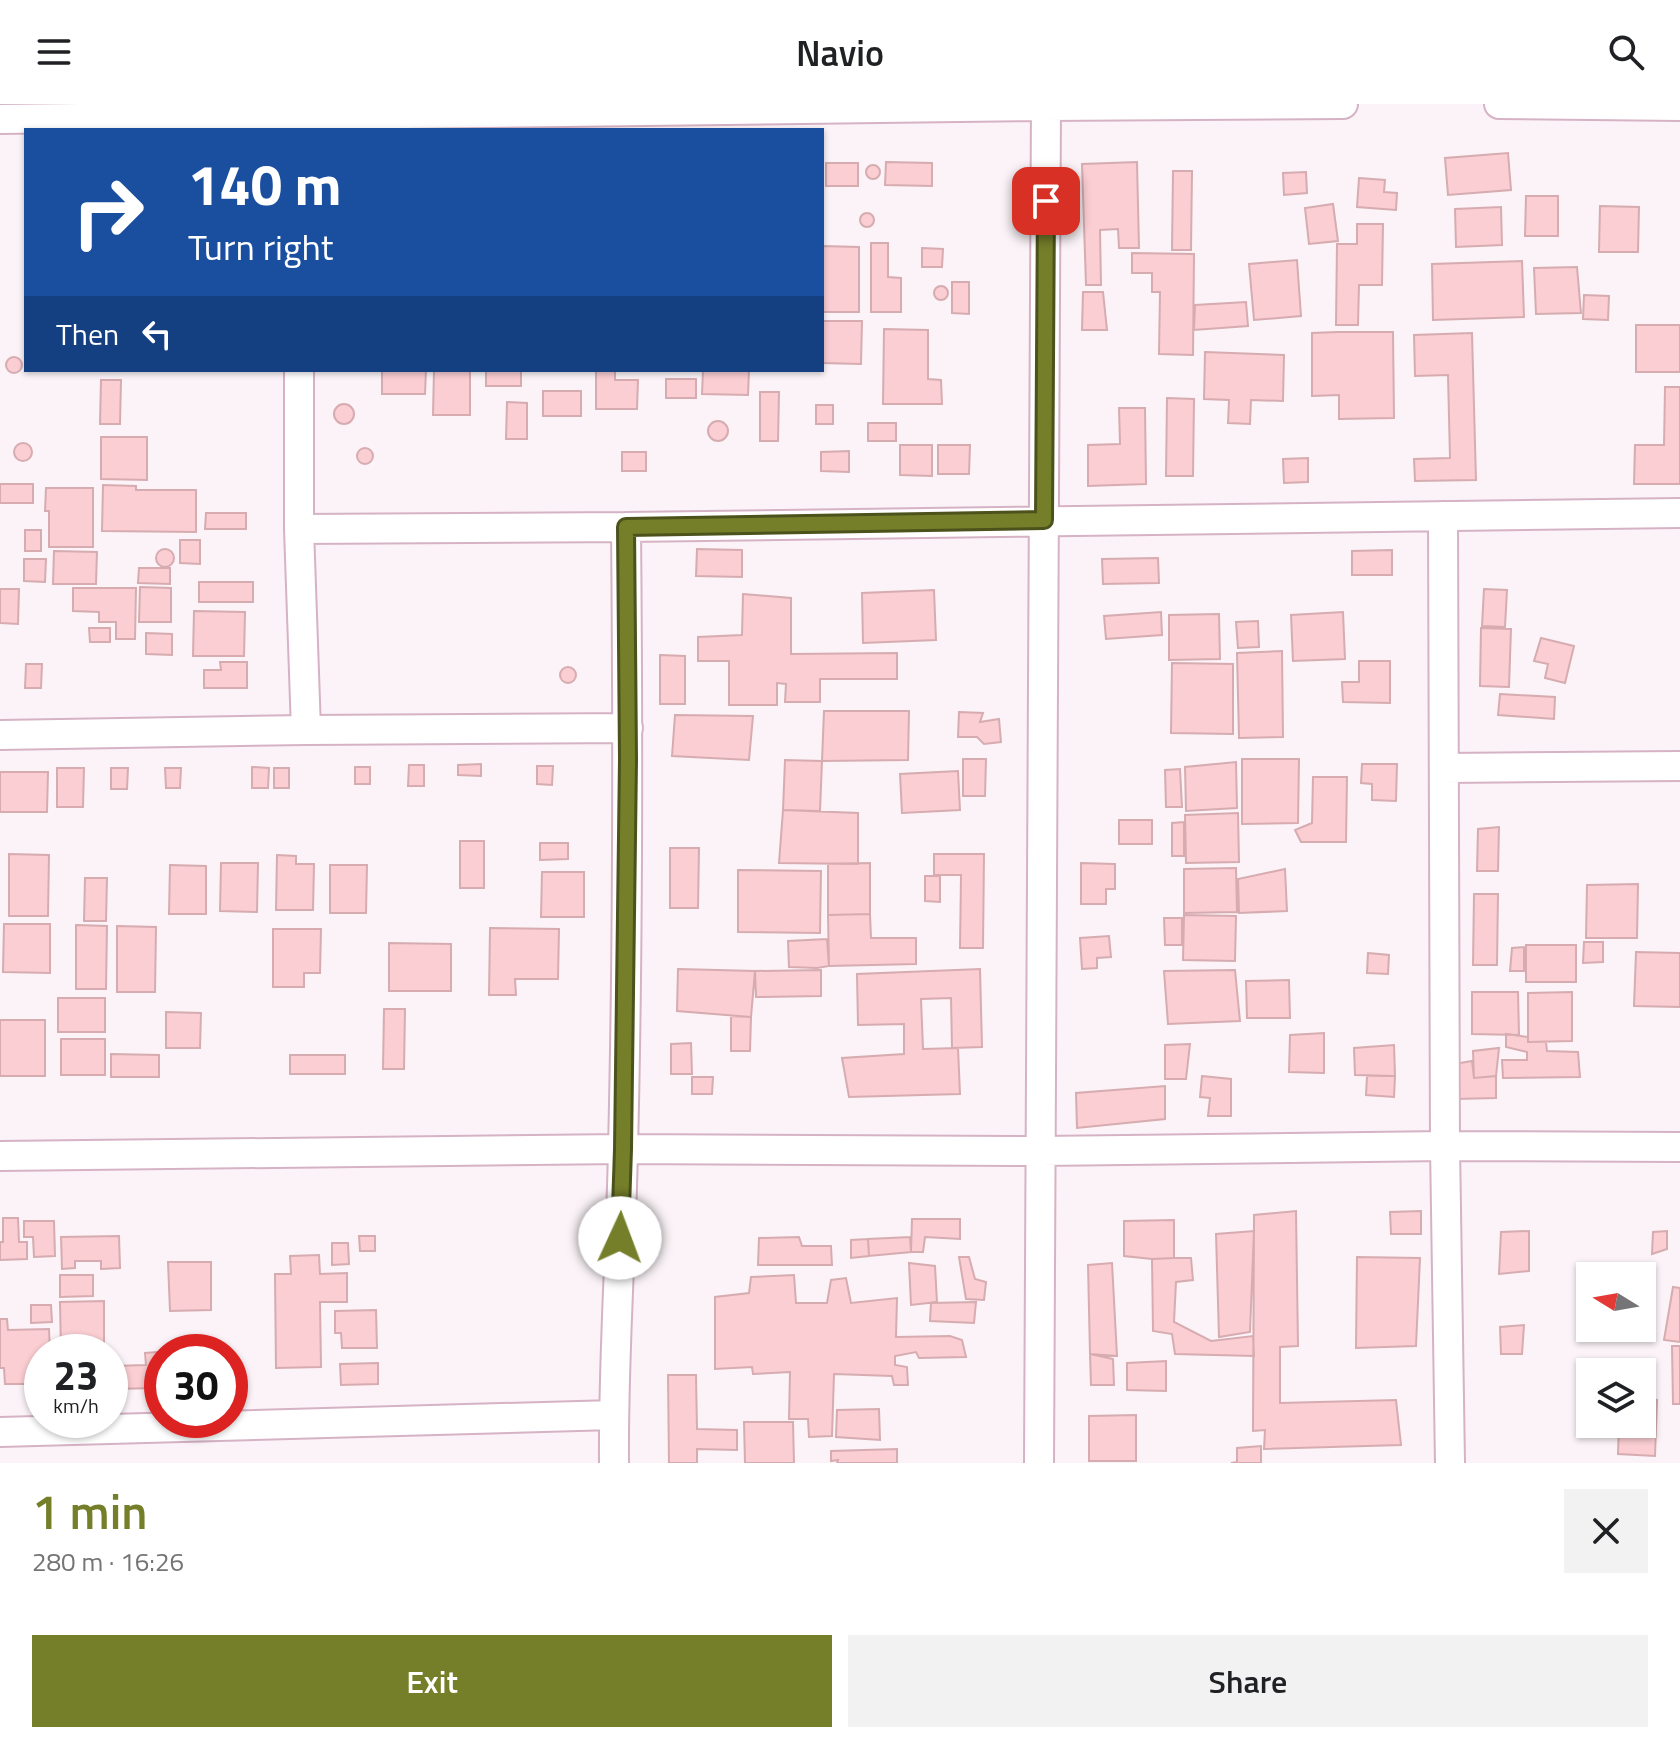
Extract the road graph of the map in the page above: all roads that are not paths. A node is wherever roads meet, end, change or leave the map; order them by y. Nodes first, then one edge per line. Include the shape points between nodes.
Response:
1 (1343, 104) edge
2 (1499, 104) edge
3 (1046, 105) edge
4 (1680, 106) edge
5 (630, 108) edge
6 (298, 116) edge
7 (0, 119) edge
8 (299, 372) edge
9 (1680, 513) edge
10 (1443, 516) junction
11 (1044, 520) junction
12 (626, 527) junction
13 (299, 529) junction
14 (628, 728) junction
15 (306, 730) junction
16 (0, 735) edge
17 (1680, 766) edge
18 (1445, 768) junction
19 (1445, 1146) junction
20 (1680, 1147) edge
21 (623, 1149) junction
22 (1041, 1151) junction
23 (0, 1156) edge
24 (614, 1415) junction
25 (0, 1432) edge
26 (614, 1463) edge
27 (1039, 1463) edge
28 (1450, 1463) edge

1 - 3 street
2 - 4 street
3 - 5 street
3 - 11 street
5 - 6 street
6 - 7 street
8 - 13 street
9 - 10 street
10 - 11 street
10 - 18 street
11 - 12 street
11 - 22 street
12 - 13 street
12 - 14 street
13 - 15 street
14 - 15 street
14 - 21 street
15 - 16 street
17 - 18 street
18 - 19 street
19 - 20 street
19 - 22 street
19 - 28 street
21 - 22 street
21 - 23 street
21 - 24 street
22 - 27 street
24 - 25 street
24 - 26 street

